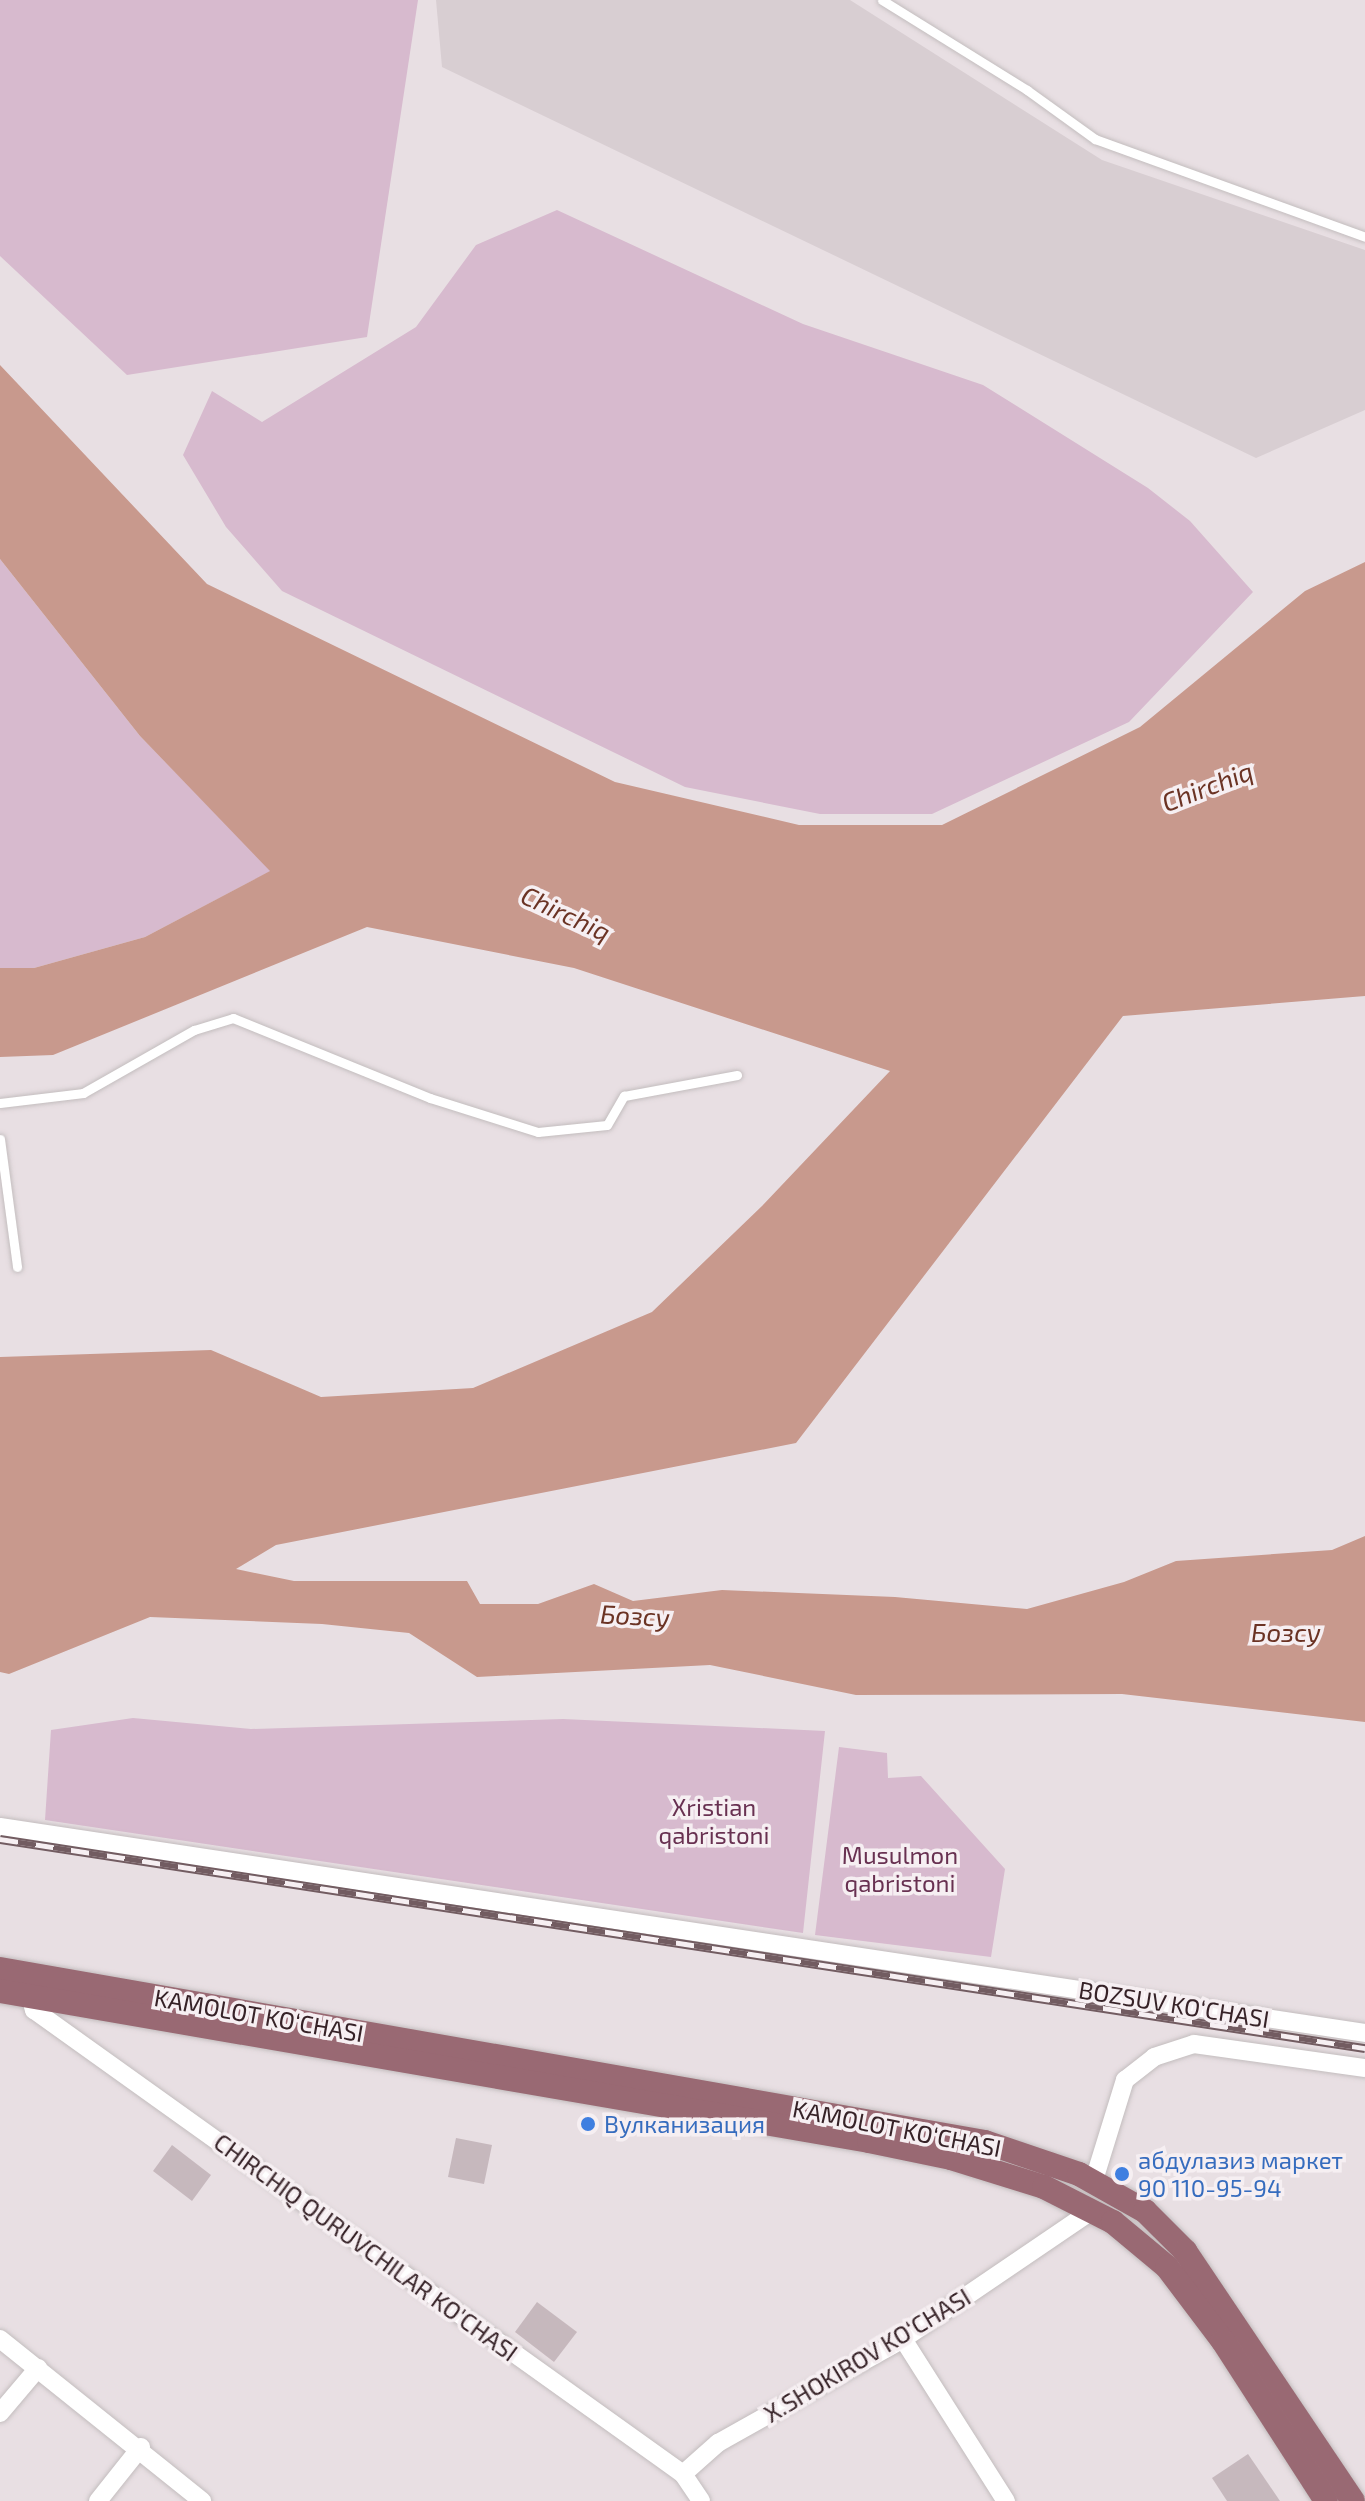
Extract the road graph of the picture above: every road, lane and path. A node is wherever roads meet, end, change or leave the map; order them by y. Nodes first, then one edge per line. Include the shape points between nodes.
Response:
1 (882, 0) edge
2 (1365, 237) edge
3 (737, 1075) dead end
4 (0, 1103) edge
5 (0, 1139) edge
6 (17, 1267) dead end
7 (0, 1827) edge
8 (0, 1969) edge
9 (0, 1991) edge
10 (30, 1996) junction
11 (1365, 2033) edge
12 (1365, 2068) edge
13 (1094, 2180) junction
14 (1093, 2210) junction
15 (0, 2339) edge
16 (903, 2339) junction
17 (38, 2368) junction
18 (0, 2413) edge
19 (141, 2447) junction
20 (683, 2474) junction
21 (98, 2501) edge
22 (202, 2501) edge
23 (701, 2501) edge
24 (1006, 2501) edge
25 (1326, 2501) edge
26 (1353, 2501) edge

1 - 2 lane via 1095,139
3 - 4 lane via 624,1096 607,1125 538,1132 430,1098 233,1018 194,1030 83,1093
5 - 6 lane
7 - 11 street, BOZSUV KO‘CHASI
8 - 13 main road, KAMOLOT KO‘CHASI via 985,2142
9 - 10 main road
10 - 14 main road via 951,2158 1044,2187
10 - 20 street, CHIRCHIQ QURUVCHILAR KO'CHASI via 34,2010
12 - 13 street via 1194,2044 1154,2057 1125,2080
13 - 26 main road, KAMOLOT KO‘CHASI via 1145,2211 1185,2251
14 - 16 street, X.SHOKIROV KO‘CHASI
14 - 25 main road via 1151,2250 1197,2303
15 - 17 street
16 - 20 street, X.SHOKIROV KO‘CHASI via 718,2443
16 - 24 street
17 - 18 street
17 - 19 street
19 - 21 street
19 - 22 street
20 - 23 street, CHIRCHIQ QURUVCHILAR KO'CHASI

